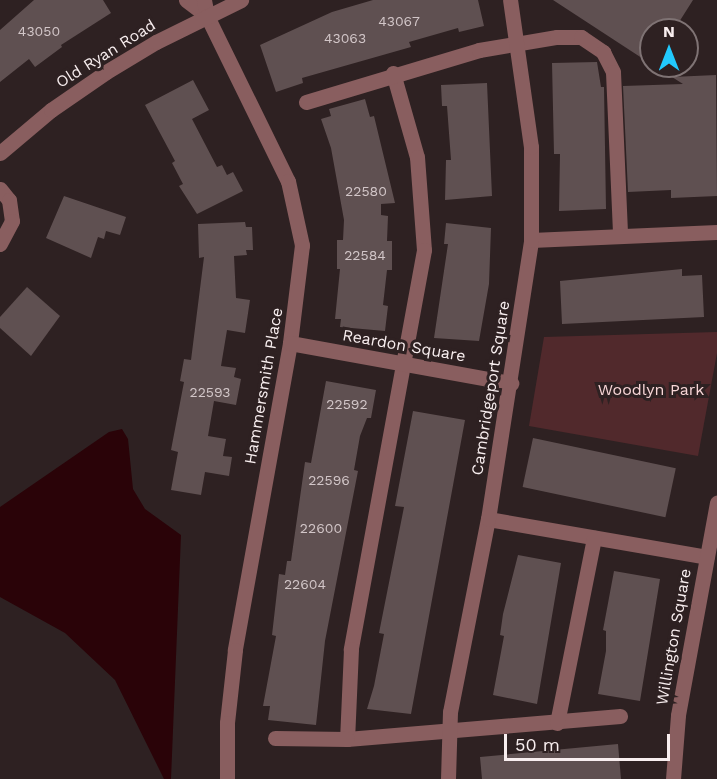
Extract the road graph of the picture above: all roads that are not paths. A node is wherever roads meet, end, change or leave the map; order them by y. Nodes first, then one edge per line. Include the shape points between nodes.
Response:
1 (186, 0) edge
2 (204, 0) edge
3 (241, 0) edge
4 (510, 0) edge
5 (207, 16) junction
6 (519, 44) junction
7 (393, 74) junction
8 (306, 102) dead end
9 (0, 153) edge
10 (0, 189) edge
11 (717, 232) edge
12 (620, 236) junction
13 (531, 240) junction
14 (0, 243) edge
15 (290, 343) junction
16 (402, 365) junction
17 (511, 383) junction
18 (717, 503) edge
19 (488, 519) junction
20 (594, 538) junction
21 (707, 557) junction
22 (620, 716) dead end
23 (557, 723) junction
24 (449, 733) junction
25 (274, 738) dead end
26 (347, 739) junction
27 (226, 779) edge
28 (448, 779) edge
29 (673, 779) edge

1 - 5 street, Hammersmith Place
2 - 5 street, Hammersmith Place
3 - 5 street, Old Ryan Road
4 - 6 street, Cambridgeport Square
5 - 9 street, Old Ryan Road via 106,72 51,110
5 - 15 street, Hammersmith Place via 288,181 296,208 302,245
6 - 7 street
6 - 12 street via 581,37 597,46 609,60 615,82
6 - 13 street, Cambridgeport Square via 531,147
7 - 8 street
7 - 16 street via 413,138 424,218 418,288
10 - 14 street via 9,200 12,221
11 - 12 street
12 - 13 street
13 - 17 street, Cambridgeport Square
15 - 16 street, Reardon Square
15 - 27 street, Hammersmith Place via 236,650 226,723
16 - 17 street, Reardon Square
16 - 26 street via 351,649
17 - 19 street, Cambridgeport Square
18 - 21 street, Willington Square
19 - 20 street
19 - 24 street, Cambridgeport Square
20 - 21 street
20 - 23 street
21 - 29 street, Willington Square via 678,715
22 - 23 street
23 - 24 street
24 - 26 street
24 - 28 street, Cambridgeport Square
25 - 26 street

